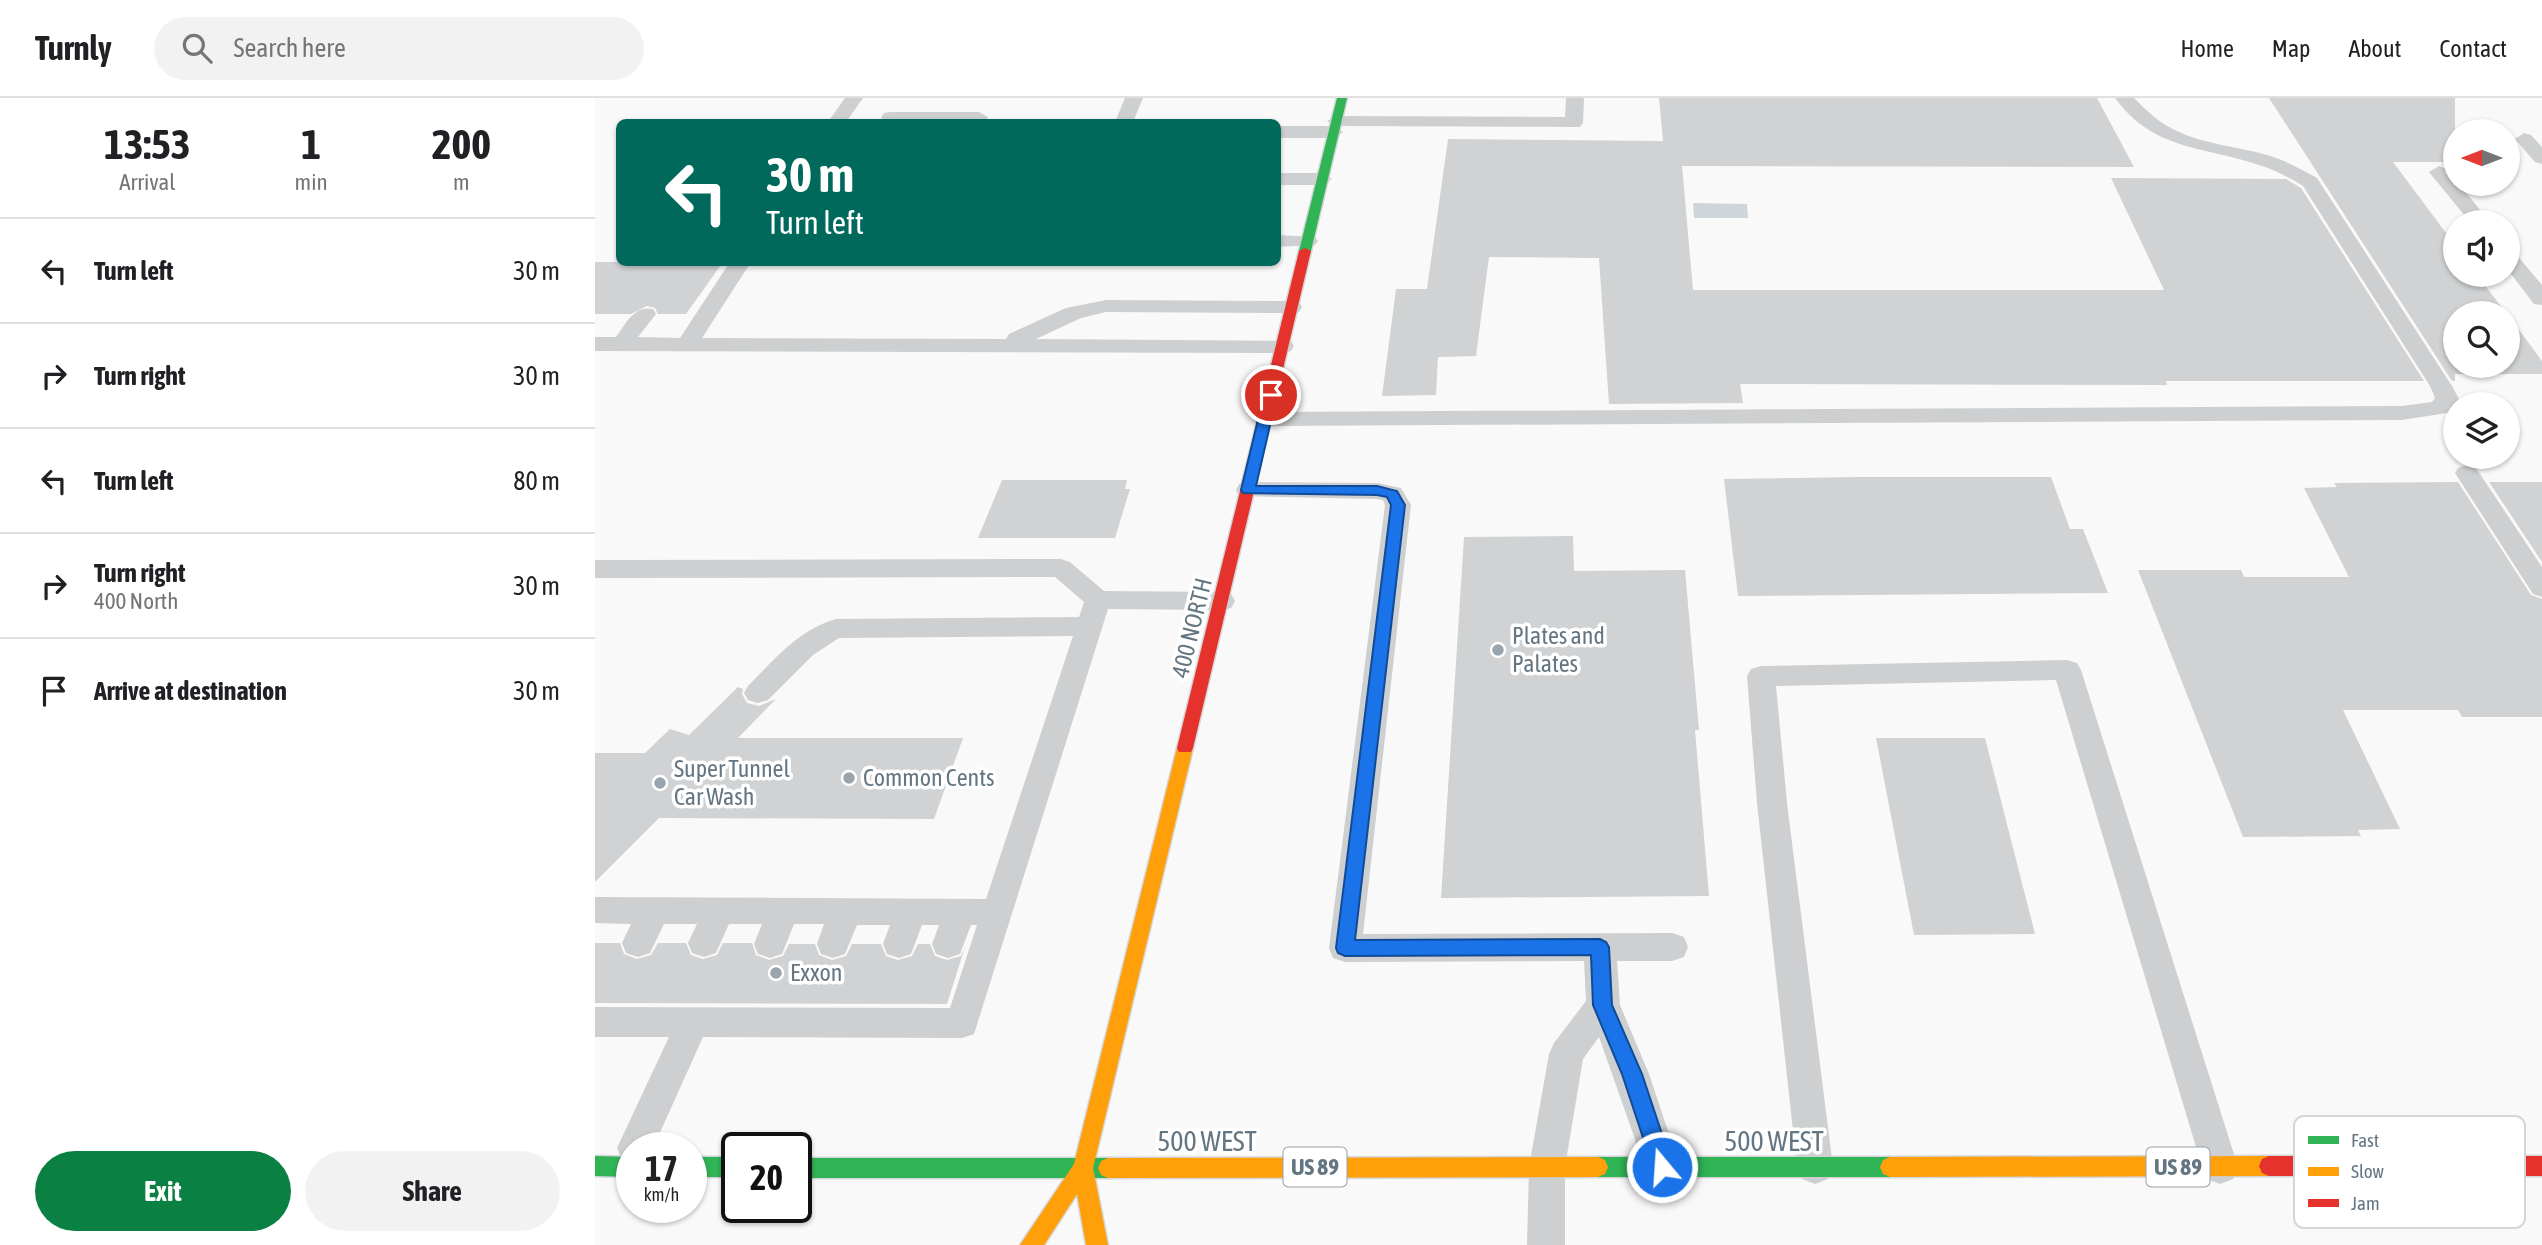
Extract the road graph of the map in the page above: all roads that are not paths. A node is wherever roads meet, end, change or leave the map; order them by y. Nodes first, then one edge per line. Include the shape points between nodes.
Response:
1 (854, 98) edge
2 (1134, 98) edge
3 (1342, 98) edge
4 (1575, 98) edge
5 (2124, 98) edge
6 (890, 117) dead end
7 (839, 119) edge
8 (977, 119) edge
9 (1124, 119) edge
10 (1335, 127) junction
11 (1281, 132) edge
12 (2524, 139) dead end
13 (2542, 158) edge
14 (2439, 172) dead end
15 (1281, 180) edge
16 (1320, 188) junction
17 (1281, 195) edge
18 (2470, 210) edge
19 (1281, 241) edge
20 (1308, 241) junction
21 (738, 266) edge
22 (2520, 272) edge
23 (2542, 299) edge
24 (1291, 307) junction
25 (645, 314) dead end
26 (595, 344) edge
27 (622, 344) junction
28 (687, 344) junction
29 (1002, 344) junction
30 (1283, 346) junction
31 (1265, 419) junction
32 (2467, 473) dead end
33 (1248, 490) junction
34 (595, 569) edge
35 (2542, 588) edge
36 (1222, 601) junction
37 (1094, 613) junction
38 (758, 694) dead end
39 (655, 910) junction
40 (720, 911) junction
41 (784, 911) junction
42 (846, 911) junction
43 (911, 911) junction
44 (960, 911) junction
45 (998, 912) junction
46 (599, 916) edge
47 (638, 943) dead end
48 (704, 943) dead end
49 (770, 944) dead end
50 (833, 944) dead end
51 (899, 944) dead end
52 (948, 944) dead end
53 (1600, 947) junction
54 (1672, 947) dead end
55 (1602, 1005) junction
56 (600, 1015) edge
57 (679, 1016) junction
58 (635, 1132) edge
59 (1548, 1167) junction
60 (1662, 1167) junction
61 (1815, 1167) junction
62 (2220, 1167) junction
63 (2294, 1167) edge
64 (812, 1168) edge
65 (1083, 1168) junction
66 (1031, 1245) edge
67 (1097, 1245) edge
68 (1546, 1245) edge

1 - 7 lane
2 - 9 lane
3 - 10 main road, 400 NORTH
4 - 10 lane via 1574,122
5 - 31 lane via 2165,135 2268,161 2311,182 2441,386 2447,399 2439,408 2388,413
6 - 8 lane
10 - 11 lane
10 - 16 main road, 400 NORTH
12 - 13 lane
14 - 18 lane
15 - 16 lane
16 - 17 lane
16 - 20 main road, 400 NORTH
19 - 20 lane
20 - 24 main road, 400 NORTH
21 - 28 lane
22 - 23 lane
24 - 29 lane via 1106,306 1074,313
24 - 30 main road, 400 NORTH
25 - 27 lane
26 - 27 lane
27 - 28 lane
28 - 29 lane
29 - 30 lane
30 - 31 main road, 400 NORTH
31 - 33 main road, 400 NORTH
32 - 35 lane
33 - 36 main road, 400 NORTH
33 - 53 lane via 1377,491 1392,494 1398,505 1345,948
34 - 37 lane via 1061,568
36 - 37 lane
36 - 65 main road, 400 NORTH
37 - 38 lane via 836,629 805,646
37 - 45 lane
39 - 40 lane
39 - 46 lane
39 - 47 lane
40 - 41 lane
40 - 48 lane
41 - 42 lane
41 - 49 lane
42 - 43 lane
42 - 50 lane
43 - 44 lane
43 - 51 lane
44 - 45 lane
44 - 52 lane
45 - 57 lane via 962,1023 925,1014
53 - 54 lane
53 - 55 lane
55 - 59 lane via 1566,1055
55 - 60 lane via 1632,1074
56 - 57 lane
57 - 58 lane
59 - 60 main road, 500 WEST / US 89
59 - 65 main road, 500 WEST / US 89
59 - 68 lane
60 - 61 main road, 500 WEST / US 89
61 - 62 main road, 500 WEST / US 89
61 - 62 lane via 1761,676 2067,670
62 - 63 main road, 500 WEST / US 89
64 - 65 main road, 500 WEST / US 89
65 - 66 main road, 400 NORTH
65 - 67 main road, 400 NORTH

